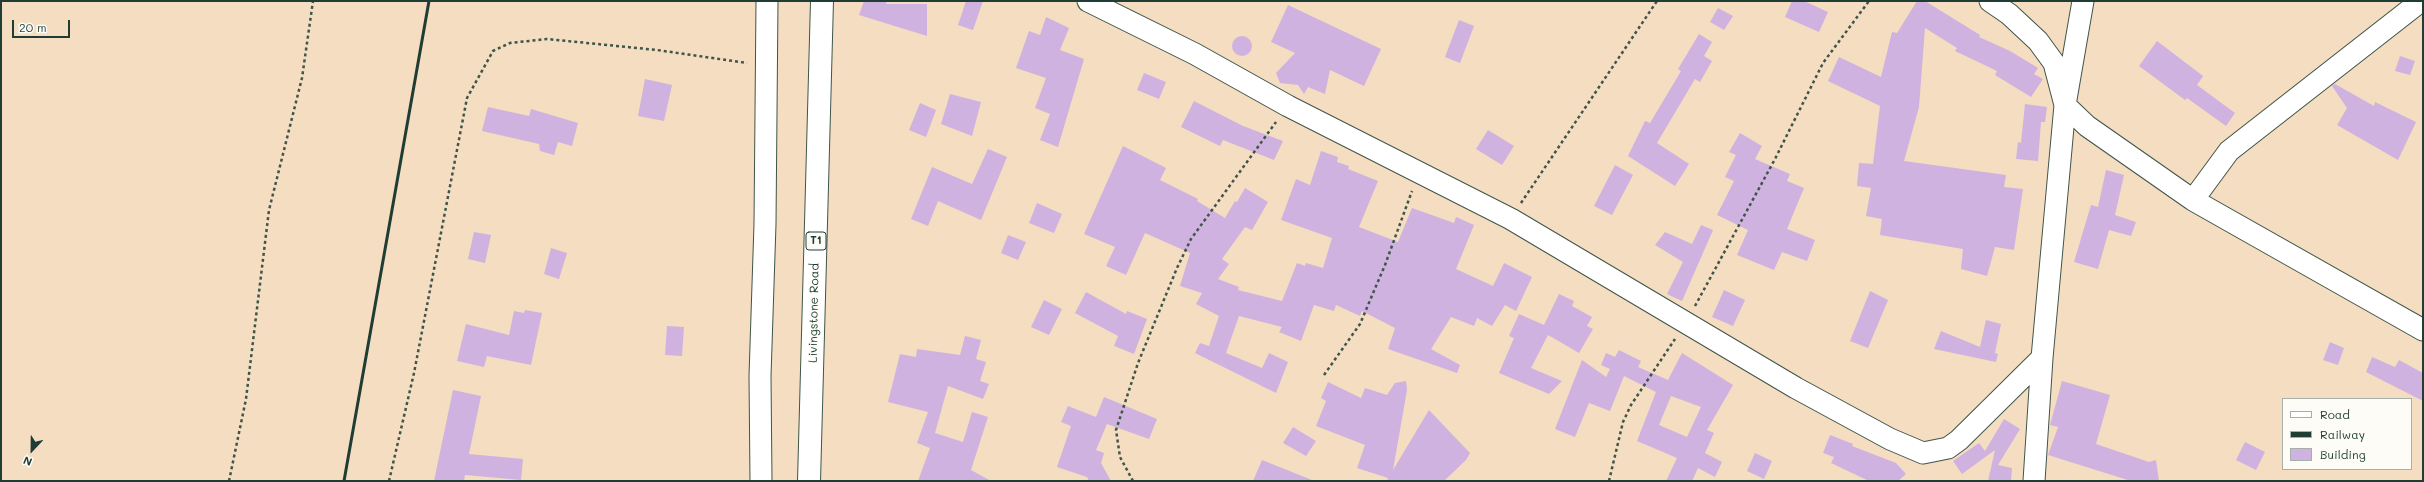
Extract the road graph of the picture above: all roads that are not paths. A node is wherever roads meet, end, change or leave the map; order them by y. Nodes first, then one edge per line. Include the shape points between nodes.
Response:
1 (767, 1) edge
2 (822, 1) edge
3 (1088, 1) edge
4 (1990, 1) edge
5 (2083, 1) edge
6 (2421, 1) edge
7 (2065, 105) junction
8 (2193, 200) junction
9 (2423, 330) edge
10 (2042, 358) junction
11 (761, 481) edge
12 (809, 481) edge
13 (2034, 481) edge

1 - 11 street via 760,376
2 - 12 highway, Livingstone Road / T1
3 - 10 street via 1511,219 1687,321 1796,388 1890,439 1923,453 1948,448 1959,440
4 - 7 street via 2009,14 2042,46 2054,62
5 - 7 street
6 - 8 street via 2229,151
7 - 8 street via 2087,126
7 - 10 street
8 - 9 street
10 - 13 street

